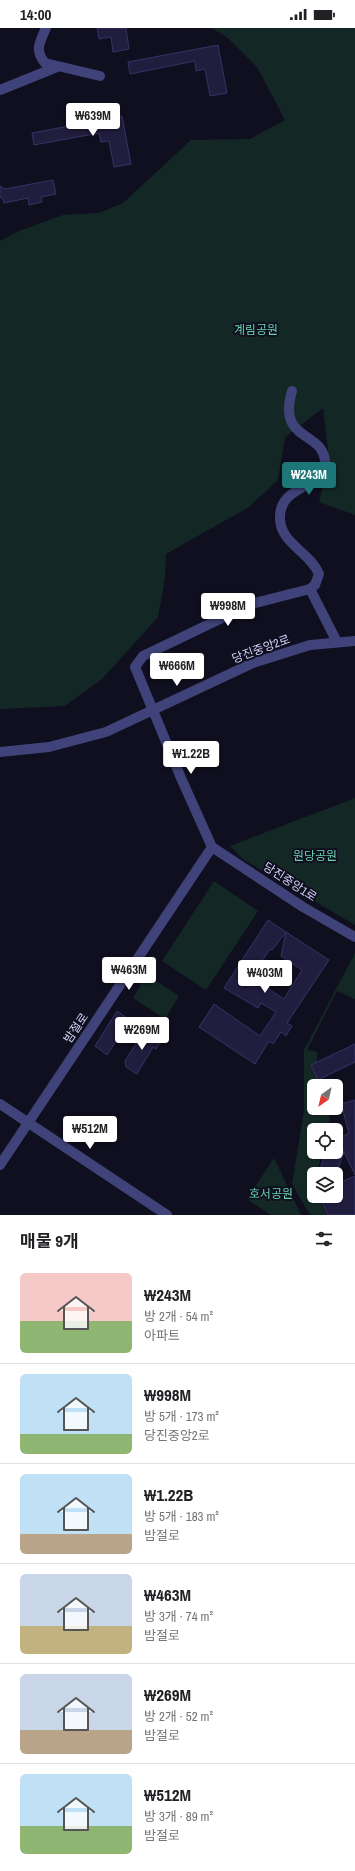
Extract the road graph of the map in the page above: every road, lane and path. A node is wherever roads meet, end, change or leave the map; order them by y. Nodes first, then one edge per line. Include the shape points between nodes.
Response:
1 (46, 28) edge
2 (57, 67) junction
3 (100, 76) dead end
4 (0, 90) edge
5 (292, 391) dead end
6 (310, 589) junction
7 (355, 641) edge
8 (337, 642) junction
9 (154, 710) junction
10 (0, 752) edge
11 (212, 847) junction
12 (355, 937) edge
13 (0, 1104) edge
14 (28, 1123) junction
15 (0, 1165) edge
16 (167, 1215) edge

1 - 2 street via 38,49 45,63
2 - 3 street
2 - 4 street
5 - 6 street via 288,413 291,422 301,435 318,445 325,462 323,472 310,483 291,493 284,502 280,519 286,537 315,565 319,574 315,585
6 - 8 street
6 - 9 street via 251,604 143,656 135,667
7 - 8 street, 당진중앙2로
8 - 9 street, 당진중앙2로 via 310,646 253,663
9 - 10 street, 당진중앙2로 via 106,732 49,747
9 - 11 street
11 - 12 street, 당진중앙1로 via 303,907
11 - 14 street, 밤절로
13 - 14 street
14 - 15 street, 밤절로
14 - 16 street

